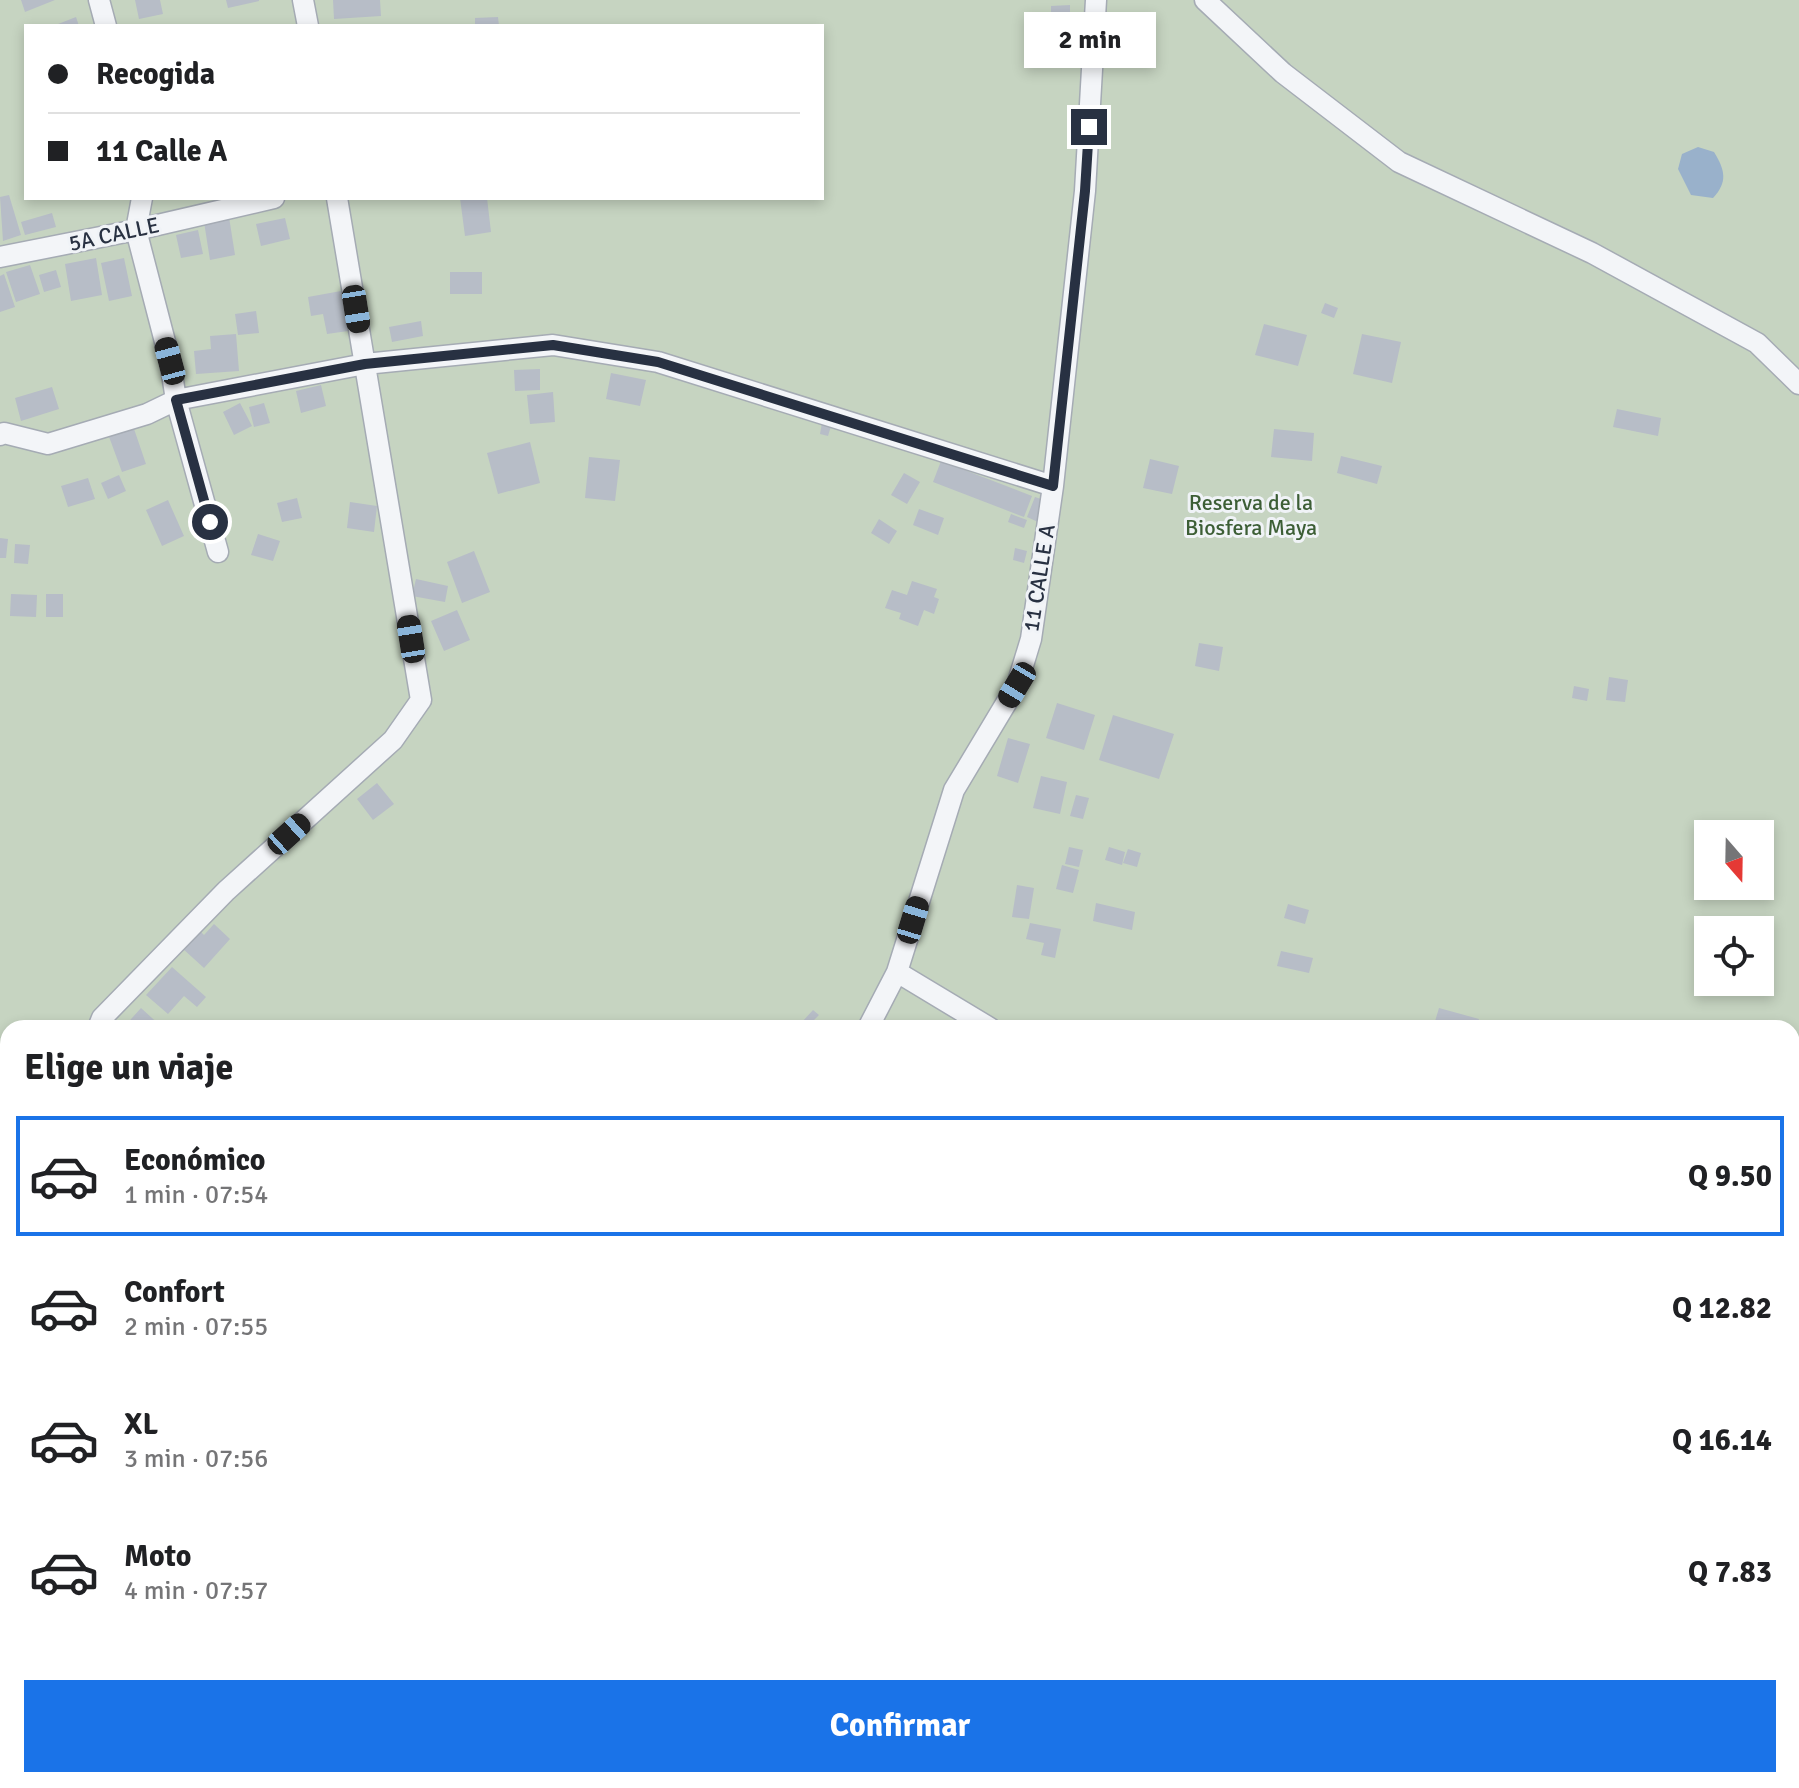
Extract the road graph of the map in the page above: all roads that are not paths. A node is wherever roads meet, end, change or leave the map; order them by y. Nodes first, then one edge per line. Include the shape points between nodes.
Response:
1 (99, 0) edge
2 (303, 0) edge
3 (1096, 0) edge
4 (1205, 0) edge
5 (105, 24) edge
6 (308, 24) edge
7 (142, 200) edge
8 (265, 200) edge
9 (337, 200) edge
10 (136, 230) junction
11 (0, 257) edge
12 (365, 364) junction
13 (1799, 384) edge
14 (176, 400) junction
15 (1, 431) edge
16 (1053, 486) junction
17 (218, 552) dead end
18 (897, 972) junction
19 (101, 1020) edge
20 (872, 1020) edge
21 (977, 1020) edge

1 - 5 street
2 - 6 street
3 - 16 street, 11 CALLE A via 1085,191
4 - 13 street via 1283,73 1399,162 1592,253 1743,335
7 - 10 street
8 - 10 street, 5A CALLE
9 - 12 street
10 - 11 street, 5A CALLE
10 - 14 street
12 - 14 street
12 - 16 street via 553,345 658,362
12 - 19 street via 421,700 393,740 226,891
14 - 15 street via 48,444
14 - 17 street
16 - 18 street, 11 CALLE A via 1031,639 1017,685 954,790
18 - 20 street, 11 CALLE A
18 - 21 street

